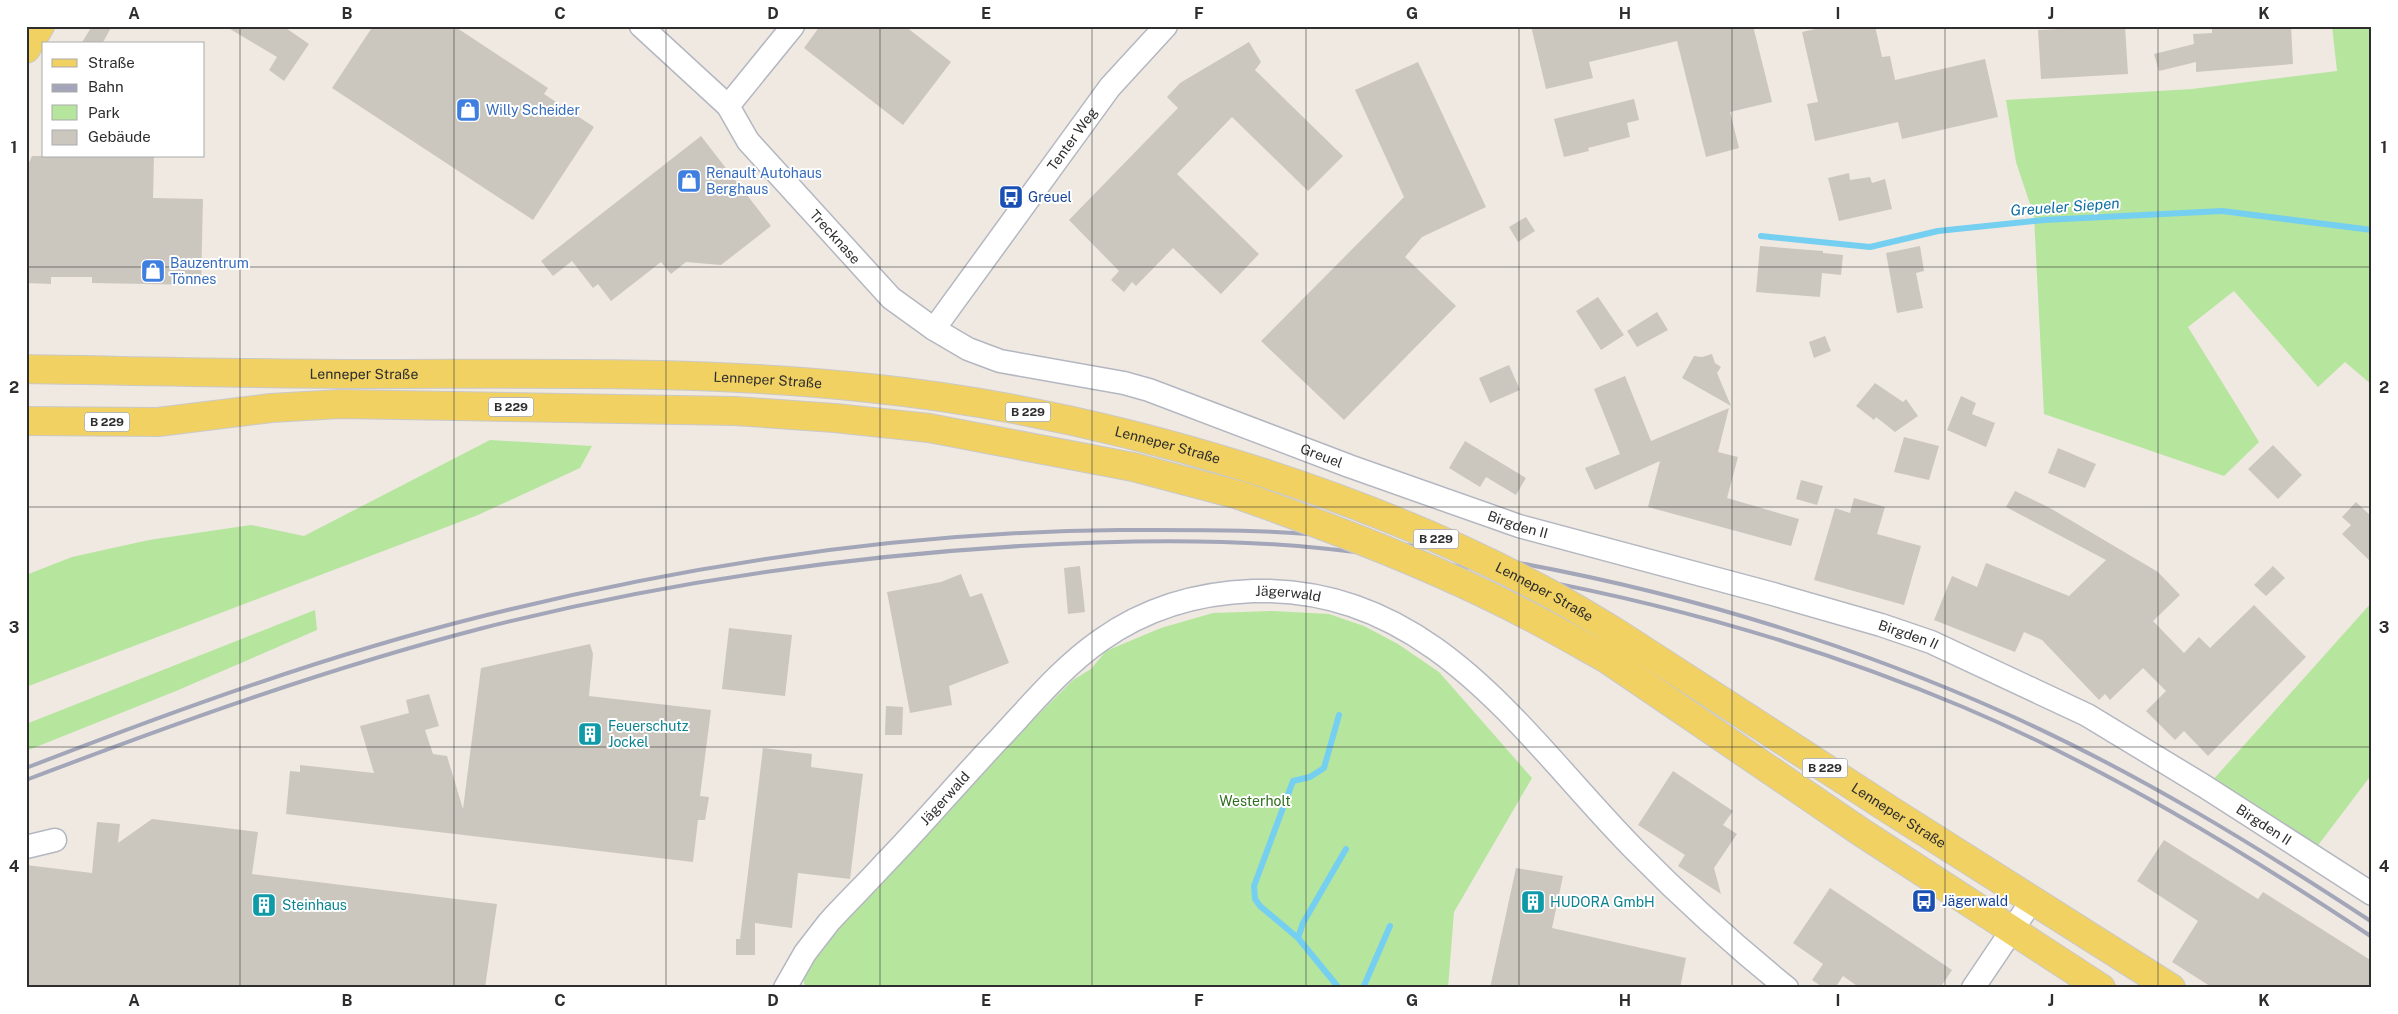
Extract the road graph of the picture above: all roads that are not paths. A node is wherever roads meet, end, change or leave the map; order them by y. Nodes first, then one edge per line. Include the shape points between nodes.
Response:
1 (40, 26) edge
2 (641, 26) edge
3 (793, 26) edge
4 (1166, 26) edge
5 (26, 49) edge
6 (728, 106) junction
7 (934, 329) junction
8 (26, 354) edge
9 (26, 369) edge
10 (106, 370) junction
11 (26, 420) edge
12 (1397, 484) joint
13 (55, 840) dead end
14 (26, 847) edge
15 (2372, 894) edge
16 (2033, 898) junction
17 (2012, 930) junction
18 (790, 980) edge
19 (1788, 988) edge
20 (1973, 988) edge
21 (2101, 988) edge
22 (2171, 988) edge

1 - 5 main road
2 - 6 street, Trecknase
3 - 6 street
4 - 7 street, Tenter Weg via 1110,87
6 - 7 street, Trecknase via 748,141 844,249 891,298
7 - 12 street, Greuel via 974,352 1000,361 1124,382 1149,390
8 - 10 main road via 76,353
9 - 10 main road, Lenneper Straße
10 - 16 main road, Lenneper Straße / B 229, bridge via 632,374 778,381 870,388 1005,407 1132,434 1242,466 1345,502 1453,547 1540,589 1620,634 1890,810
11 - 17 main road, Lenneper Straße / B 229, bridge via 158,422 271,408 340,404 735,411 929,428 1133,467 1239,495 1332,528 1433,570 1527,615 1607,659 1861,832
12 - 15 street, Birgden II via 1528,528 1772,594 1931,642 2087,715
13 - 14 street
16 - 17 street
16 - 22 main road, Lenneper Straße / B 229
17 - 20 street
17 - 21 main road, Lenneper Straße / B 229
18 - 19 street, Jägerwald via 809,947 829,922 1074,660 1116,630 1156,609 1230,592 1276,590 1319,596 1359,607 1398,624 1437,649 1473,678 1670,885

